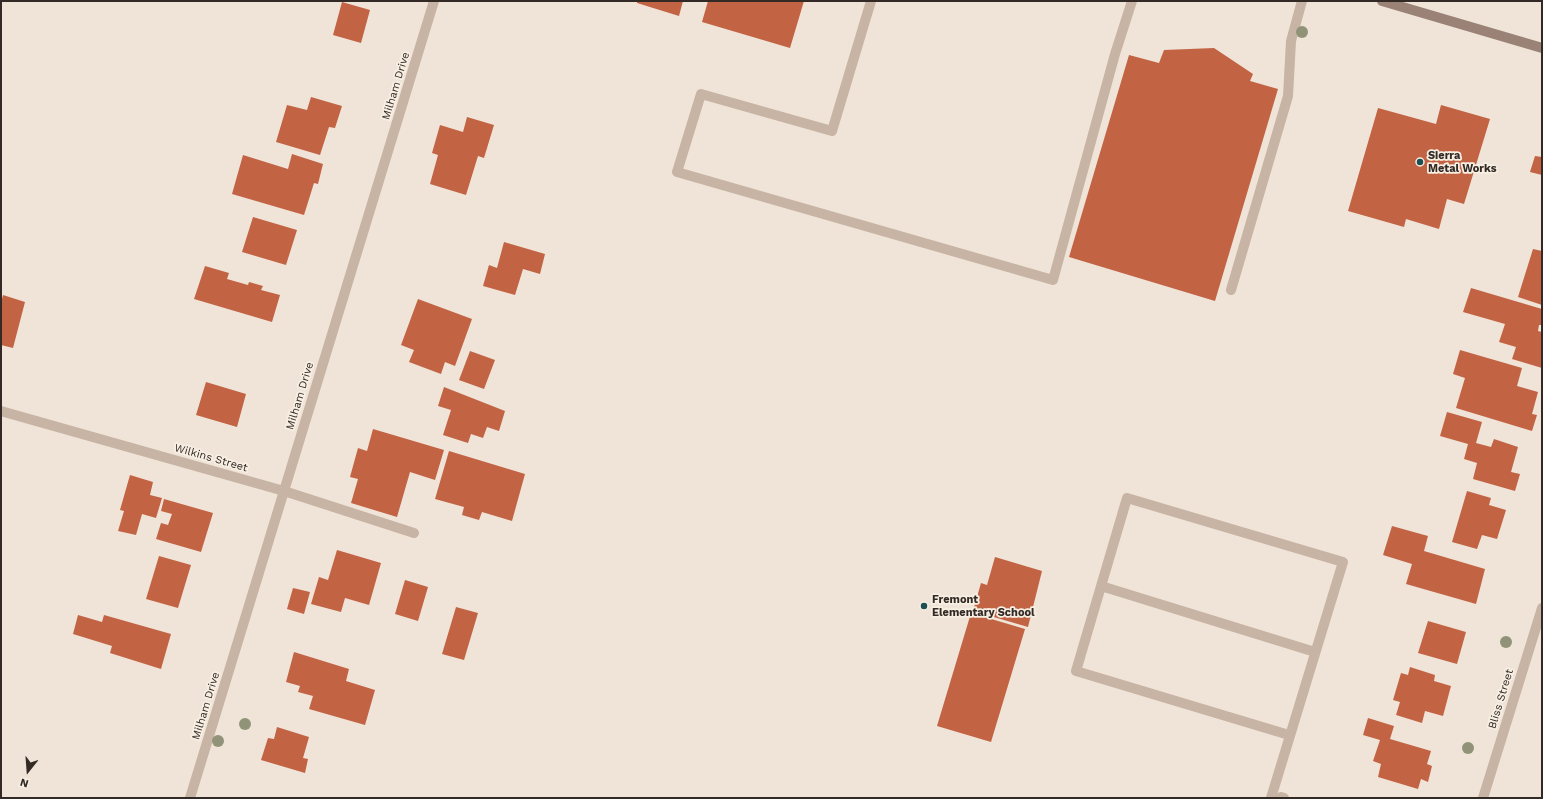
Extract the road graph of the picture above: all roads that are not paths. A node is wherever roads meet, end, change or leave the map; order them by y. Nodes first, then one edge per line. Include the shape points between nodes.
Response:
1 (434, 1) edge
2 (871, 1) edge
3 (1132, 1) edge
4 (1302, 1) edge
5 (1382, 1) edge
6 (1542, 48) edge
7 (1231, 290) dead end
8 (1, 410) edge
9 (284, 491) junction
10 (414, 533) dead end
11 (1101, 586) junction
12 (1542, 608) edge
13 (1315, 652) junction
14 (1289, 735) junction
15 (190, 798) edge
16 (1271, 798) edge
17 (1483, 798) edge

1 - 9 street, Milham Drive
2 - 3 street via 832,131 701,94 677,172 1053,280
4 - 7 street via 1291,41 1288,96
5 - 6 main road
8 - 9 street, Wilkins Street
9 - 10 street, Wilkins Street
9 - 15 street, Milham Drive
11 - 13 street
11 - 13 street via 1127,498 1343,562
11 - 14 street via 1076,671
12 - 17 street, Bliss Street
13 - 14 street
14 - 16 street

